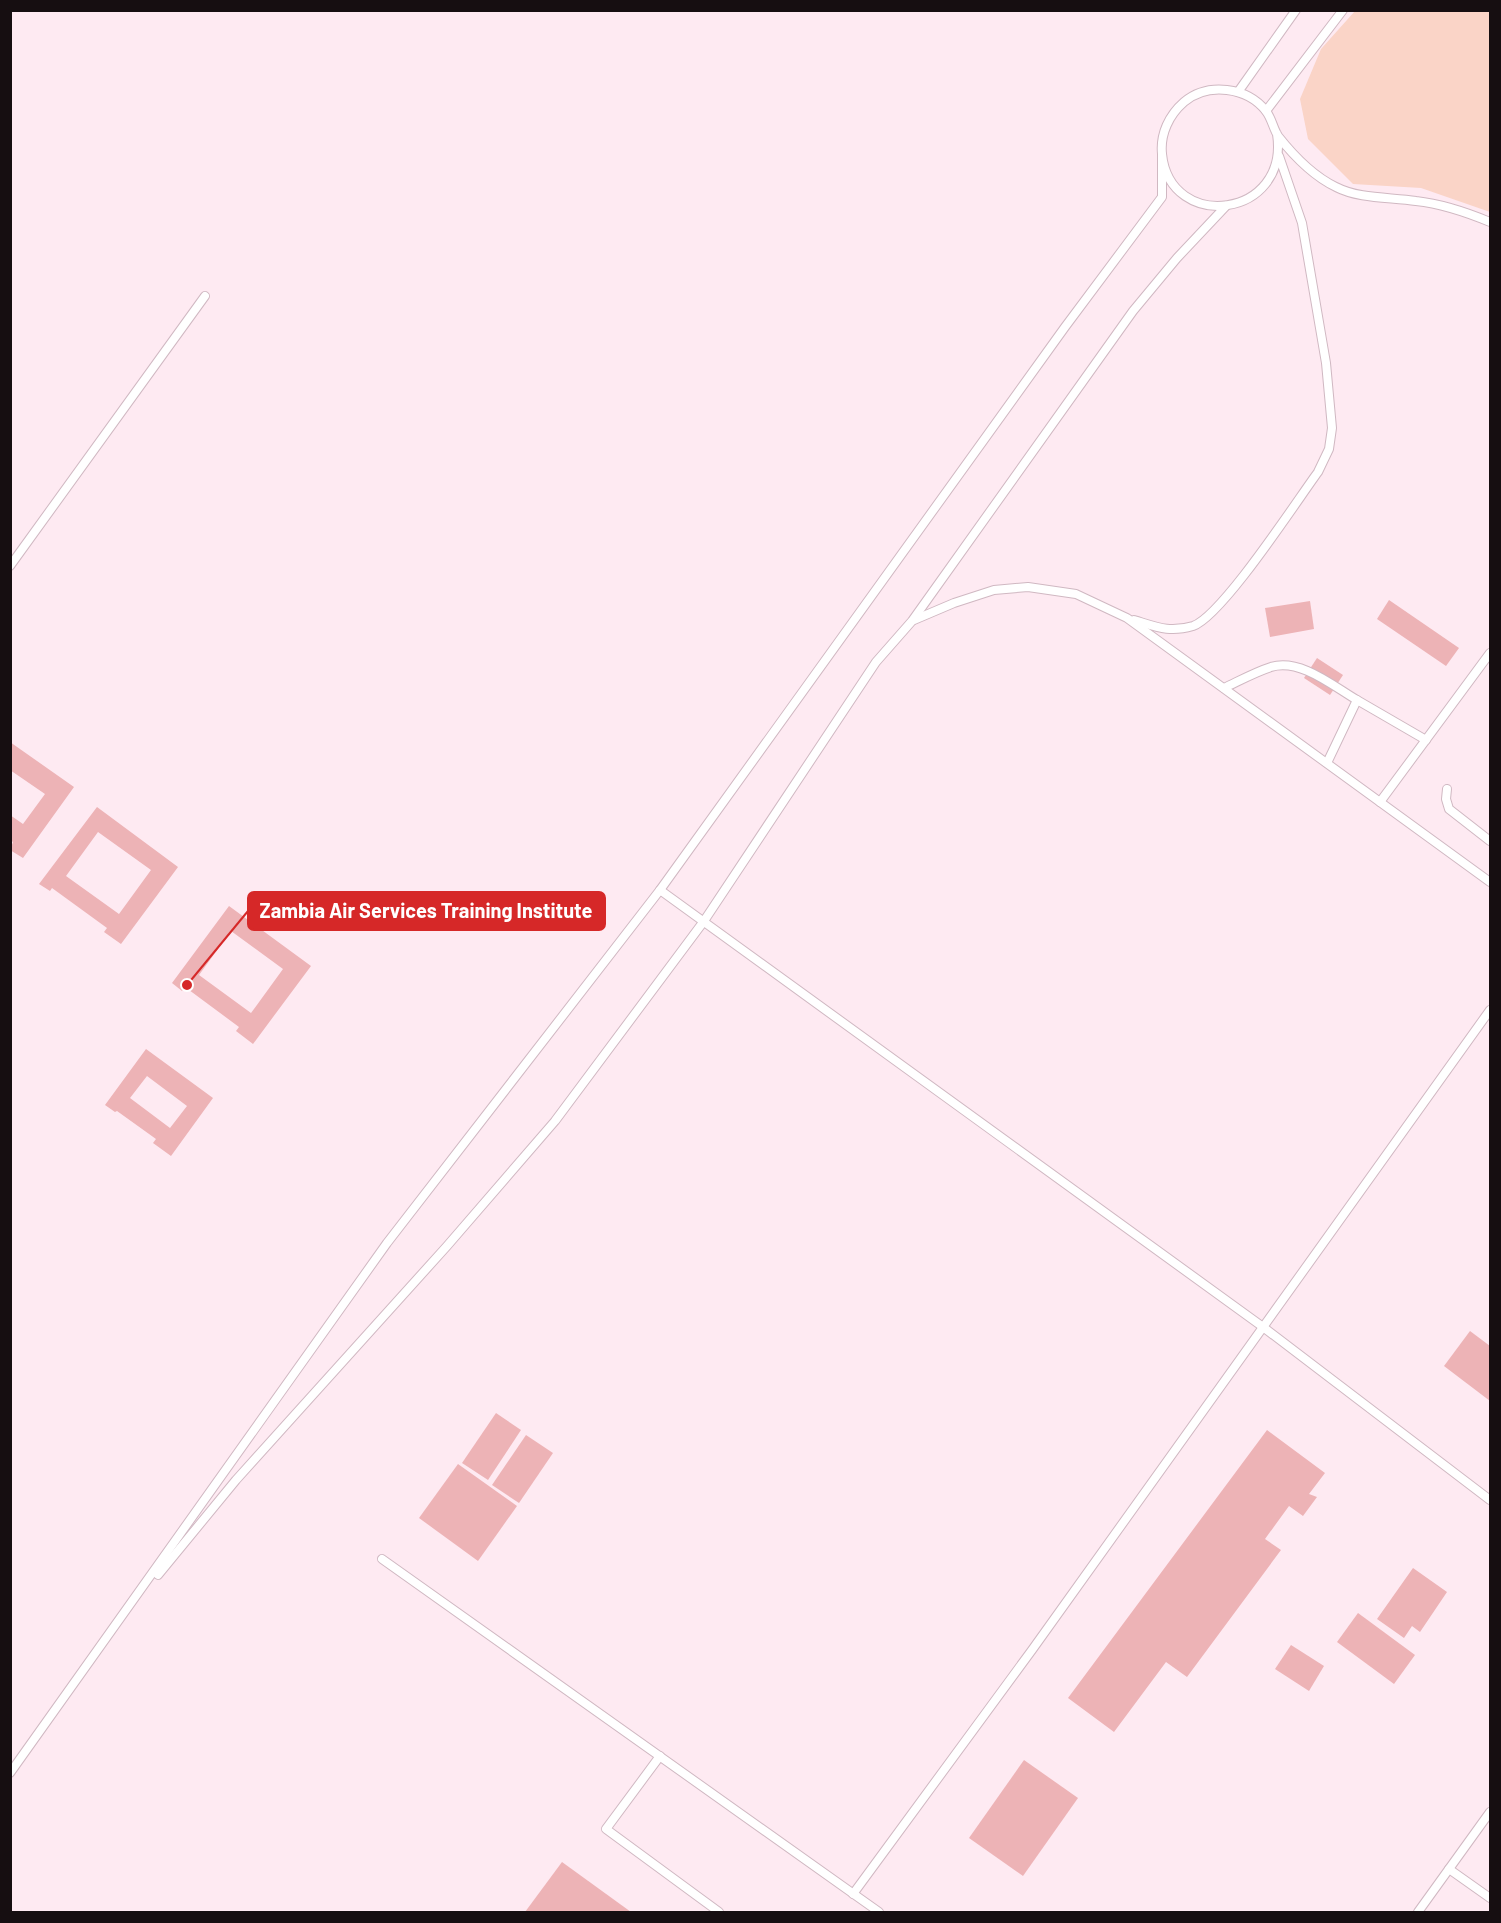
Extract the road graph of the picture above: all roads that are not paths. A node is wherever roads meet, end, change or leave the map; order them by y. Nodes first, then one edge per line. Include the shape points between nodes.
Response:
1 (1296, 10) edge
2 (1343, 10) edge
3 (1238, 92) junction
4 (1266, 111) junction
5 (1277, 134) junction
6 (1162, 155) junction
7 (1278, 155) junction
8 (1226, 206) junction
9 (1491, 222) edge
10 (205, 296) dead end
11 (10, 566) edge
12 (1127, 618) junction
13 (912, 621) junction
14 (1491, 653) edge
15 (1224, 688) junction
16 (1357, 700) junction
17 (1426, 740) junction
18 (1327, 763) junction
19 (1446, 789) dead end
20 (1380, 802) junction
21 (1491, 840) edge
22 (1491, 882) edge
23 (660, 890) junction
24 (704, 921) junction
25 (1491, 1010) edge
26 (1263, 1327) junction
27 (1491, 1500) edge
28 (382, 1559) dead end
29 (118, 1622) junction
30 (660, 1756) junction
31 (10, 1773) edge
32 (1491, 1812) edge
33 (1449, 1869) junction
34 (853, 1894) junction
35 (1491, 1898) edge
36 (718, 1912) edge
37 (879, 1912) edge
38 (1418, 1912) edge

1 - 3 lane
2 - 4 lane
3 - 4 lane
3 - 6 lane via 1213,90 1183,103 1164,130
4 - 5 lane
5 - 7 lane
5 - 9 lane via 1306,167 1336,188 1458,209
6 - 8 lane via 1170,180 1189,198 1213,207
6 - 23 lane via 1162,197
7 - 8 lane via 1275,168 1261,189 1244,201
7 - 12 lane via 1302,223 1322,340 1332,428 1329,449 1318,472 1224,602 1195,625 1166,630
8 - 13 lane via 1133,311
10 - 11 lane
12 - 13 lane via 1076,594 1028,587 994,590
12 - 15 lane
13 - 24 lane via 876,662
14 - 17 lane
15 - 16 lane via 1272,667 1299,666
15 - 18 lane
16 - 17 lane
16 - 18 lane
17 - 20 lane
18 - 20 lane
19 - 21 lane via 1449,809
20 - 22 lane
23 - 24 lane
23 - 29 lane via 387,1243
24 - 26 lane
24 - 29 lane via 555,1121 236,1480
25 - 26 lane
26 - 27 lane
26 - 34 lane
28 - 30 lane
29 - 31 lane
30 - 34 lane
30 - 36 lane via 606,1829
32 - 33 lane
33 - 35 lane
33 - 38 lane
34 - 37 lane

